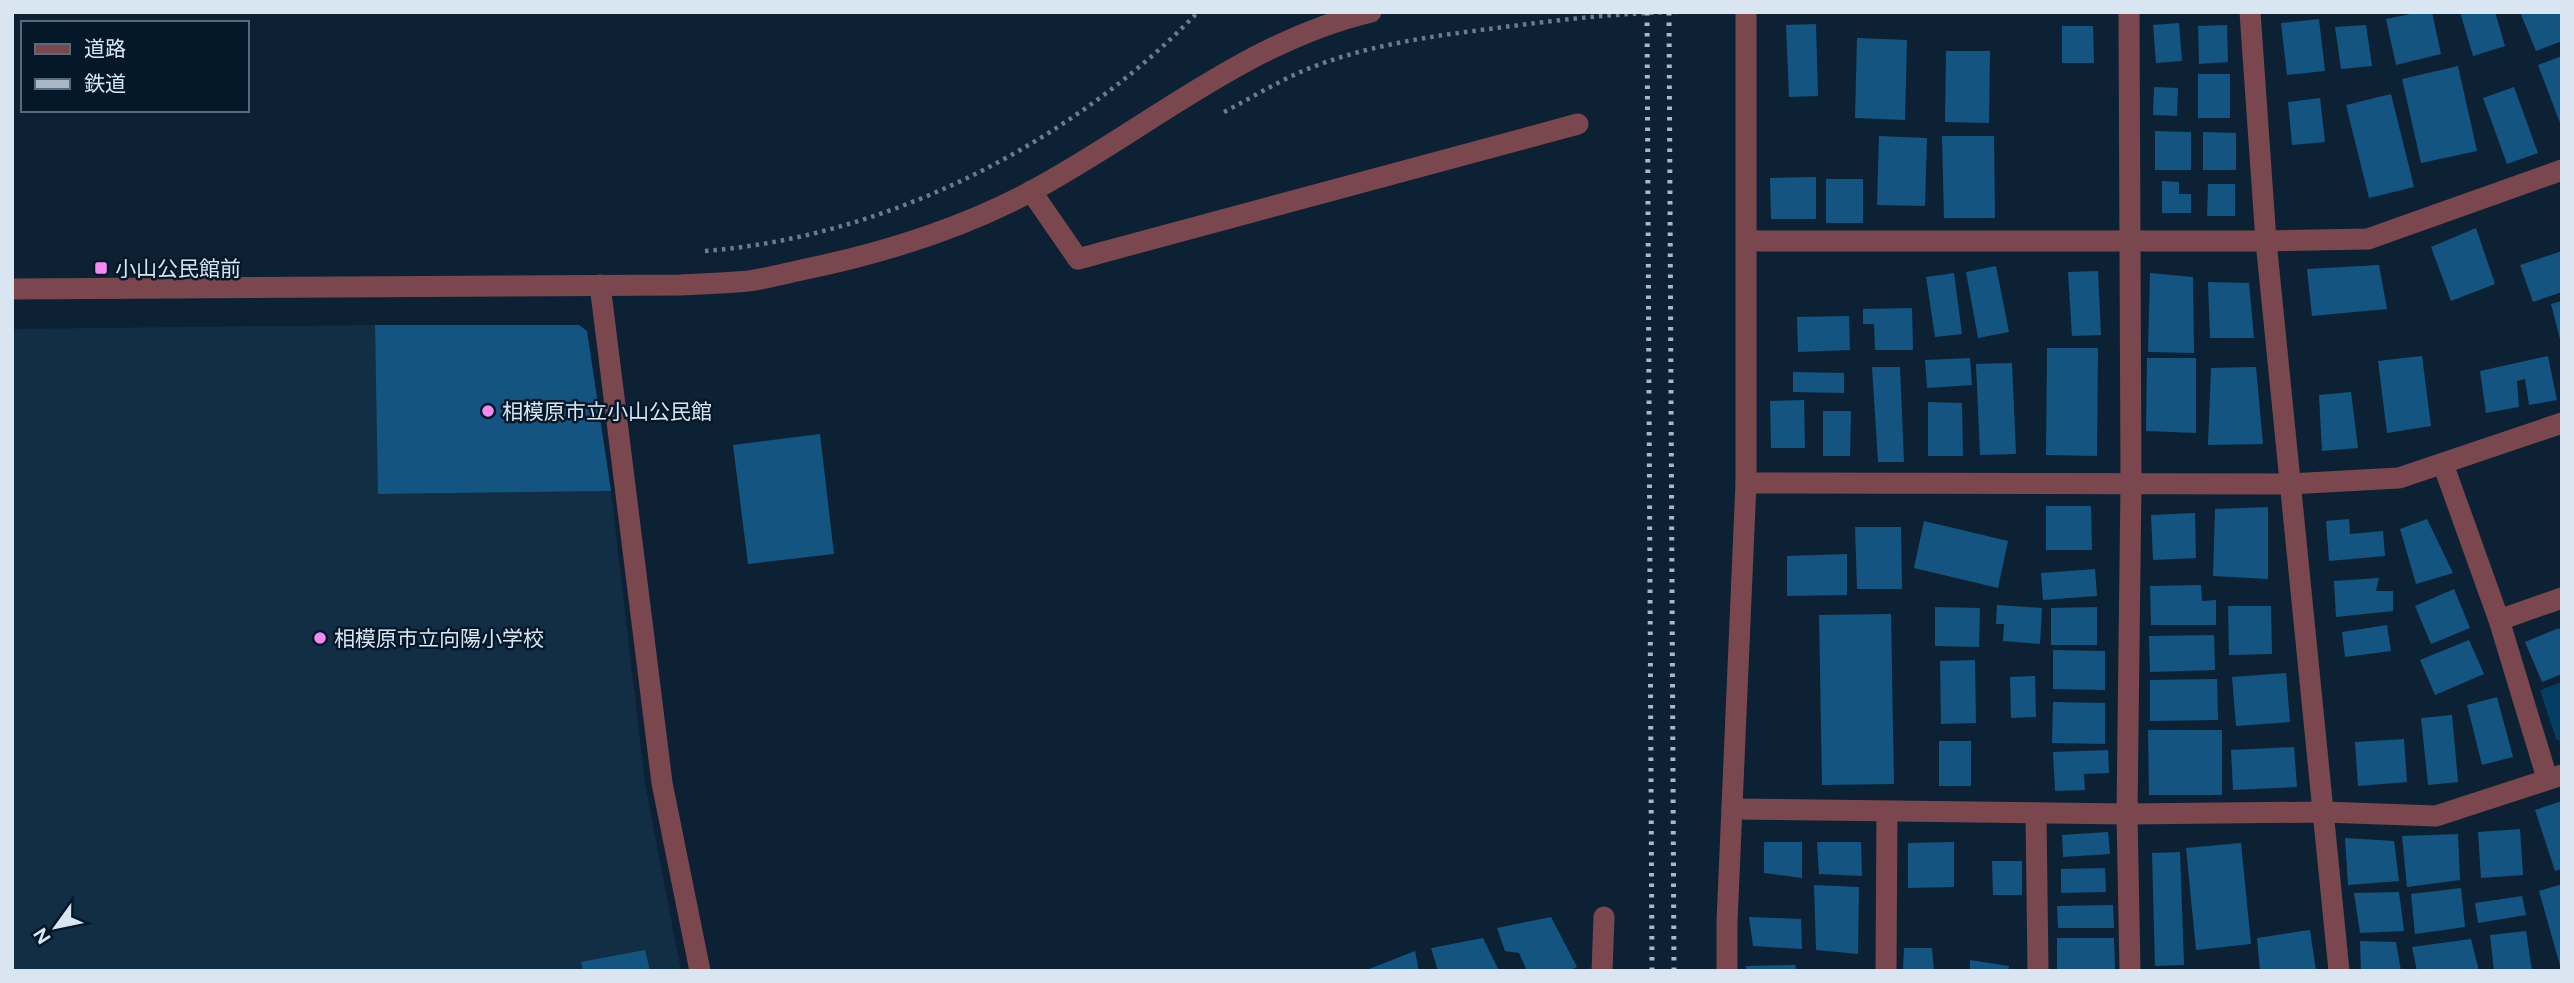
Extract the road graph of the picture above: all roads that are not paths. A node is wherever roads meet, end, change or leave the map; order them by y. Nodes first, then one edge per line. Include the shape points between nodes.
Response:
1 (1371, 12) edge
2 (1746, 12) edge
3 (2129, 12) edge
4 (2250, 12) edge
5 (1334, 16) edge
6 (1578, 124) dead end
7 (2562, 170) edge
8 (1031, 191) junction
9 (2131, 240) junction
10 (1747, 241) junction
11 (2266, 241) junction
12 (600, 285) junction
13 (12, 289) edge
14 (2562, 423) edge
15 (2443, 464) junction
16 (2131, 482) junction
17 (1746, 483) junction
18 (2289, 484) junction
19 (2562, 598) edge
20 (2499, 620) junction
21 (2554, 776) edge
22 (1732, 809) junction
23 (1887, 811) junction
24 (2323, 812) junction
25 (2036, 813) junction
26 (2127, 814) junction
27 (1604, 917) dead end
28 (701, 971) edge
29 (1602, 971) edge
30 (1727, 971) edge
31 (1886, 971) edge
32 (2038, 971) edge
33 (2130, 971) edge
34 (2339, 971) edge

1 - 5 street
2 - 10 street
3 - 9 street
4 - 11 street
5 - 8 street via 1219,76
6 - 8 street via 1078,259
7 - 11 street via 2368,239
8 - 12 street via 914,241 848,260 749,281
9 - 10 street
9 - 11 street
9 - 16 street
10 - 17 street
11 - 18 street
12 - 13 street
12 - 28 street via 662,783
14 - 15 street
15 - 18 street via 2399,478
15 - 20 street
16 - 17 street
16 - 18 street
16 - 26 street
17 - 22 street
18 - 24 street
19 - 20 street
20 - 21 street
21 - 24 street via 2436,816
22 - 23 street
22 - 30 street
23 - 25 street
23 - 31 street
24 - 26 street
24 - 34 street
25 - 26 street
25 - 32 street
26 - 33 street
27 - 29 street

